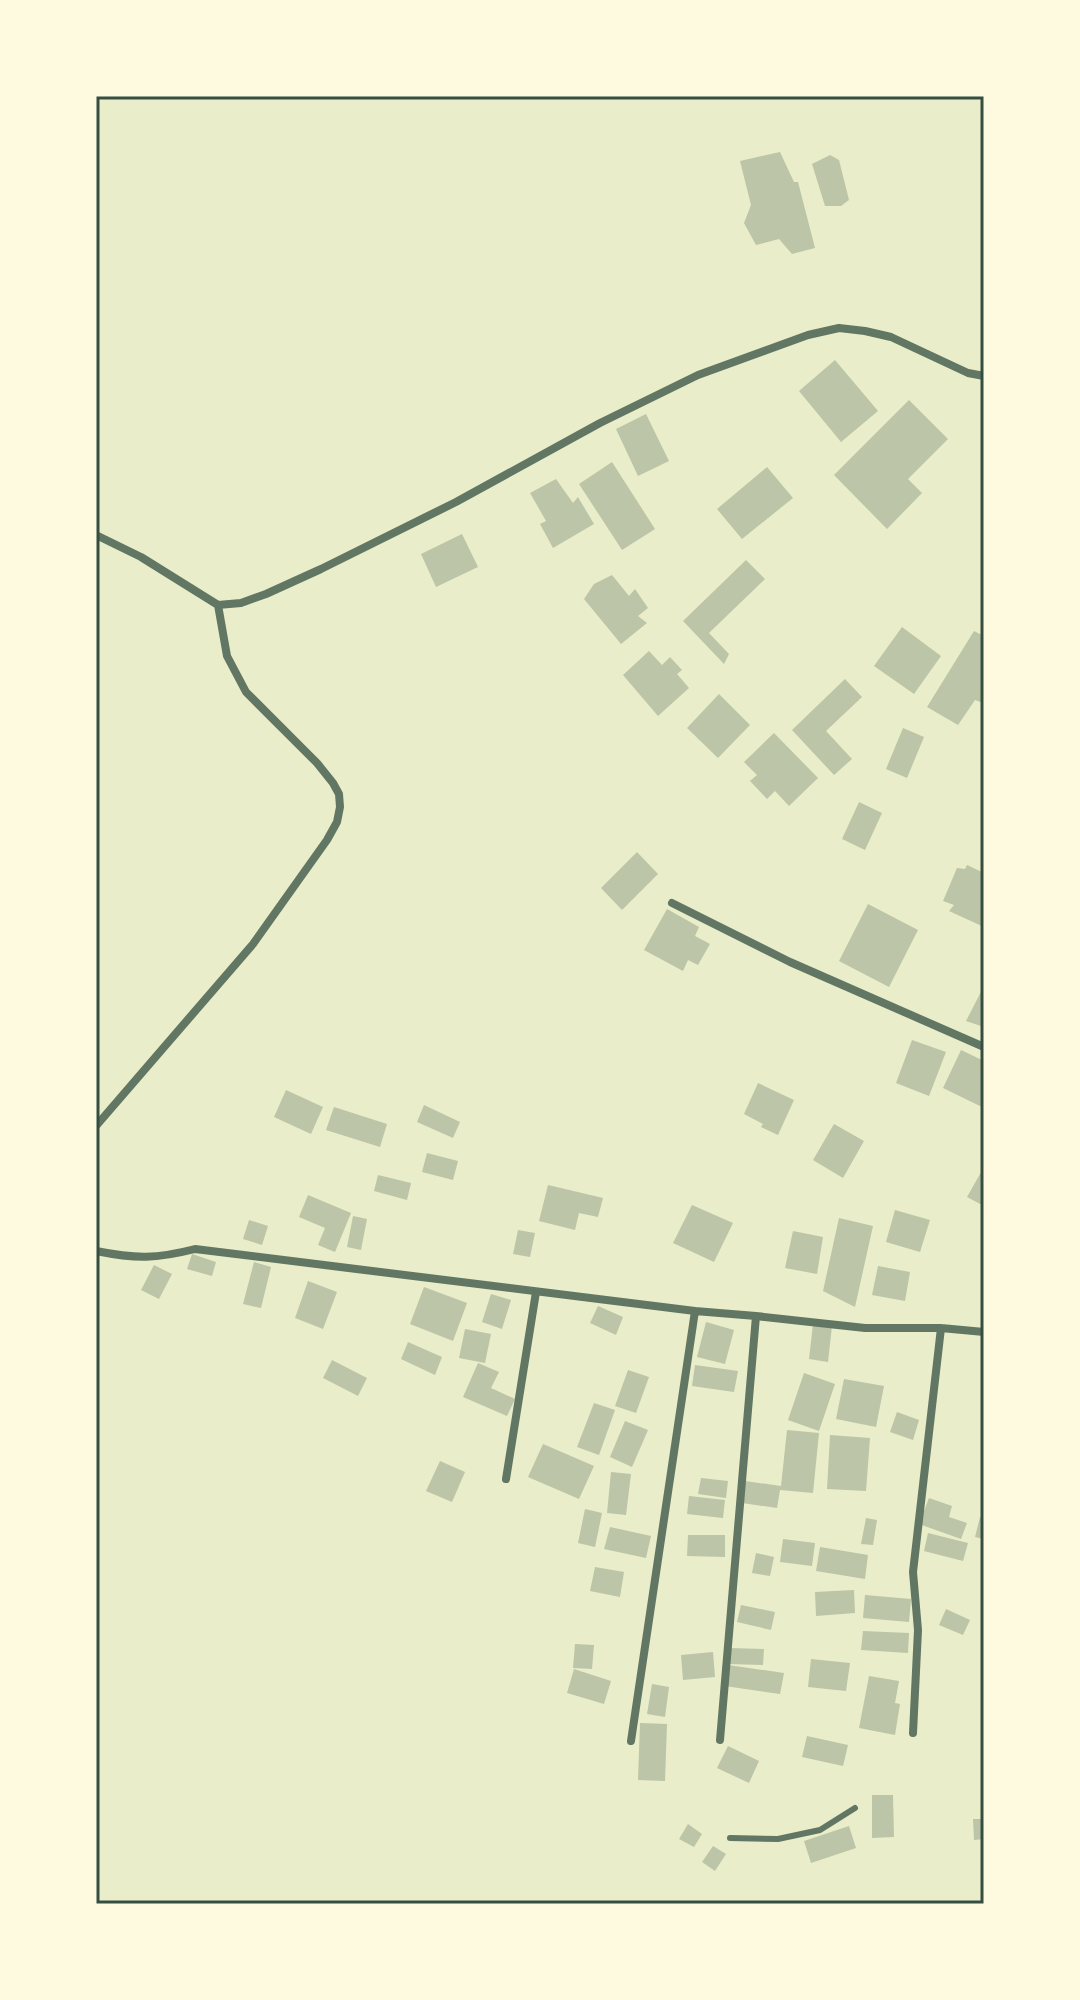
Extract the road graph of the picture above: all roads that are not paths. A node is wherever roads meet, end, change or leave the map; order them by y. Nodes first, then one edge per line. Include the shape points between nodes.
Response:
1 (984, 376) edge
2 (96, 535) edge
3 (218, 605) junction
4 (672, 903) dead end
5 (984, 1047) edge
6 (96, 1126) edge
7 (96, 1251) edge
8 (536, 1292) junction
9 (695, 1311) junction
10 (756, 1316) junction
11 (941, 1328) junction
12 (984, 1332) edge
13 (506, 1479) dead end
14 (913, 1733) dead end
15 (720, 1740) dead end
16 (631, 1741) dead end
17 (855, 1808) dead end
18 (730, 1838) dead end

1 - 3 street via 891,337 839,328 808,335 698,375 294,582 241,603
2 - 3 street
3 - 6 street via 227,656 246,692 333,783 339,794 337,822 253,944
4 - 5 street via 790,962
7 - 8 street via 165,1257 195,1249
8 - 9 street
8 - 13 street
9 - 10 street
9 - 16 street
10 - 11 street via 865,1328
10 - 15 street
11 - 12 street
11 - 14 street via 913,1572 918,1630
17 - 18 lane via 820,1830 778,1839

